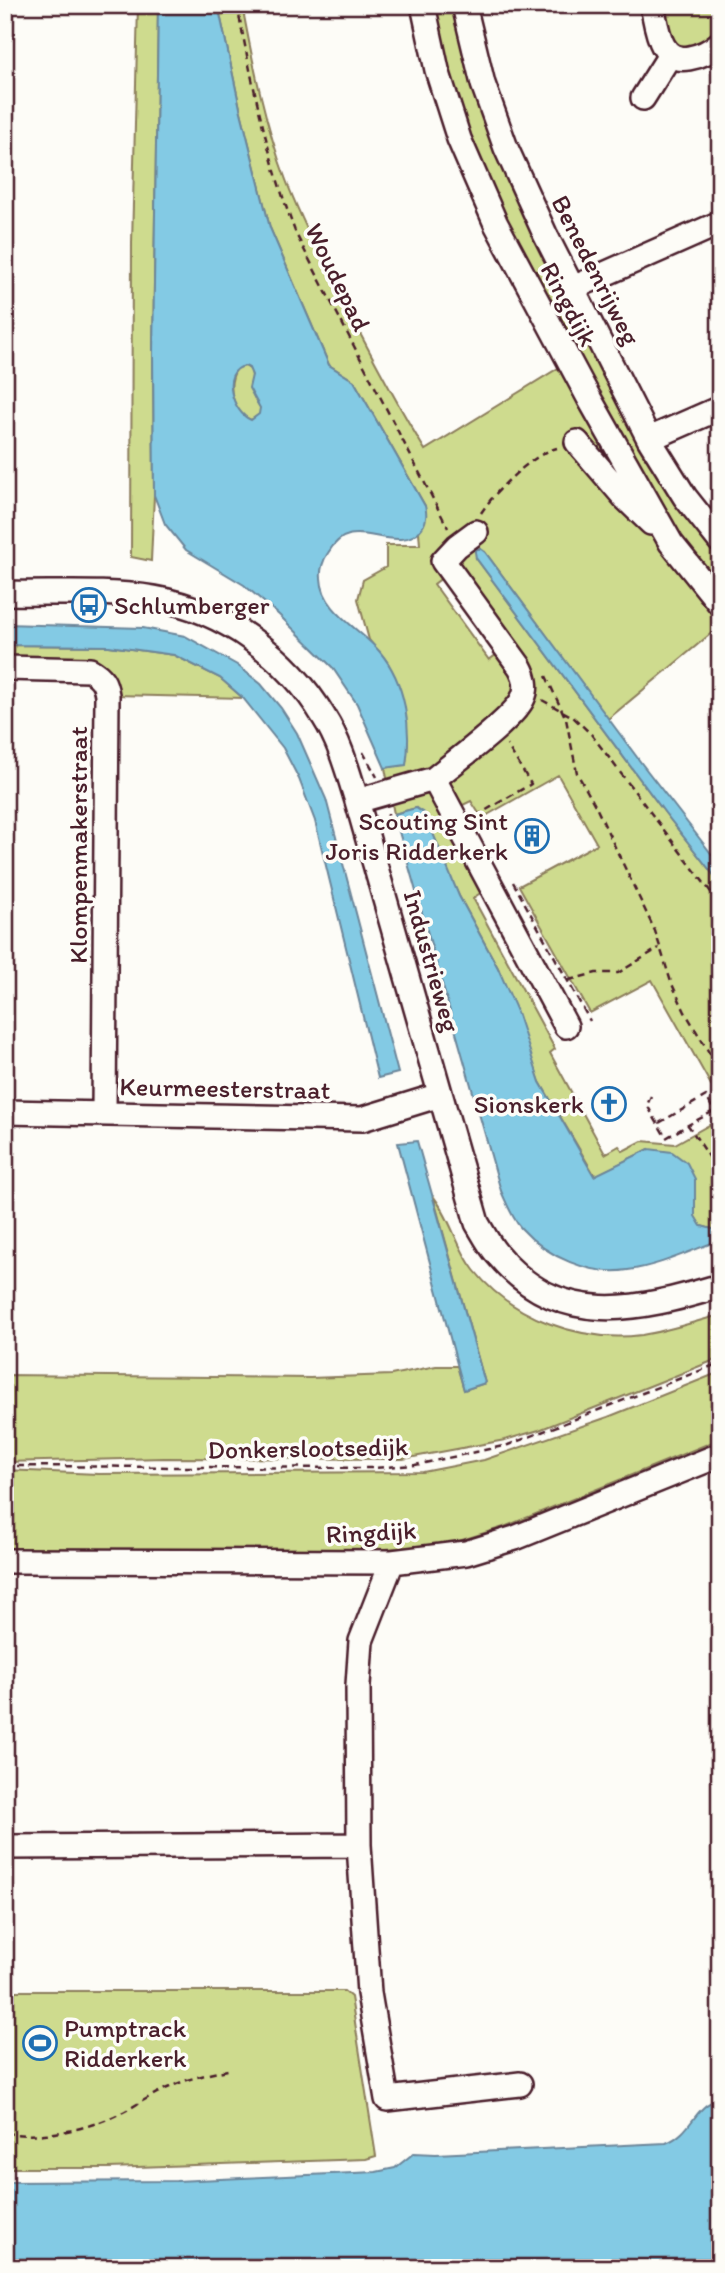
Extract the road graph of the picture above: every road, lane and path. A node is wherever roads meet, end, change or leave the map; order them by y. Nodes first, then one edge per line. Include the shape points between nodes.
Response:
1 (237, 5) edge
2 (423, 5) edge
3 (464, 5) edge
4 (652, 5) edge
5 (720, 43) edge
6 (670, 55) junction
7 (643, 98) dead end
8 (720, 223) edge
9 (573, 288) junction
10 (720, 408) edge
11 (649, 439) junction
12 (577, 442) joint
13 (477, 532) joint
14 (720, 541) edge
15 (671, 542) junction
16 (457, 545) junction
17 (5, 593) edge
18 (720, 604) edge
19 (5, 668) edge
20 (543, 672) dead end
21 (524, 695) junction
22 (561, 710) junction
23 (496, 727) junction
24 (434, 779) junction
25 (358, 801) junction
26 (476, 816) dead end
27 (509, 874) dead end
28 (720, 904) edge
29 (659, 948) junction
30 (568, 980) junction
31 (548, 992) junction
32 (590, 1021) dead end
33 (566, 1026) dead end
34 (720, 1071) edge
35 (440, 1095) junction
36 (651, 1096) dead end
37 (5, 1112) edge
38 (104, 1113) junction
39 (658, 1124) junction
40 (688, 1125) junction
41 (720, 1159) edge
42 (716, 1167) junction
43 (720, 1177) edge
44 (720, 1286) edge
45 (720, 1363) edge
46 (720, 1455) edge
47 (5, 1466) edge
48 (5, 1561) edge
49 (392, 1562) junction
50 (359, 1845) junction
51 (5, 1847) edge
52 (228, 2070) dead end
53 (520, 2084) dead end
54 (5, 2133) edge

1 - 16 path, Woudepad via 282,199 296,234
2 - 15 street, Ringdijk via 441,82 480,191 539,308
3 - 9 street, Benedenrijweg via 483,84 506,148
4 - 6 street via 662,44
5 - 6 street via 690,58
6 - 7 street
8 - 9 street
9 - 11 street, Benedenrijweg
10 - 11 street
11 - 14 street, Benedenrijweg via 685,497
12 - 13 path via 547,450 529,463 491,498 481,512
12 - 15 street
13 - 16 street
15 - 18 street, Ringdijk
16 - 21 street via 443,561 520,667
17 - 25 street, Industrieweg via 153,598 180,603 233,627 304,687 338,744
19 - 38 street, Klompenmakerstraat via 90,670 105,684
20 - 22 path
21 - 22 path
21 - 23 street
22 - 28 path via 591,734
22 - 29 path via 577,773 655,931
23 - 24 street
23 - 26 path via 531,784
24 - 25 street
24 - 31 street
25 - 35 street, Industrieweg
27 - 30 path
29 - 30 path via 618,973
29 - 34 path via 685,1012
30 - 31 path
30 - 32 path
31 - 33 street
35 - 38 street, Keurmeesterstraat via 362,1119
35 - 44 street, Industrieweg via 477,1223 496,1254 521,1279 576,1306 620,1309
36 - 39 path via 647,1105
37 - 38 street, Keurmeesterstraat
39 - 40 path via 666,1138
39 - 40 path via 706,1096 714,1111
40 - 42 path
41 - 42 path
42 - 43 path
45 - 47 path, Donkerslootsedijk via 508,1445 415,1465
46 - 49 street, Ringdijk via 516,1538 466,1553
48 - 49 street, Ringdijk
49 - 50 street via 361,1641
50 - 51 street
50 - 53 street via 369,1993 387,2099
52 - 54 path via 173,2085 90,2125 52,2134

